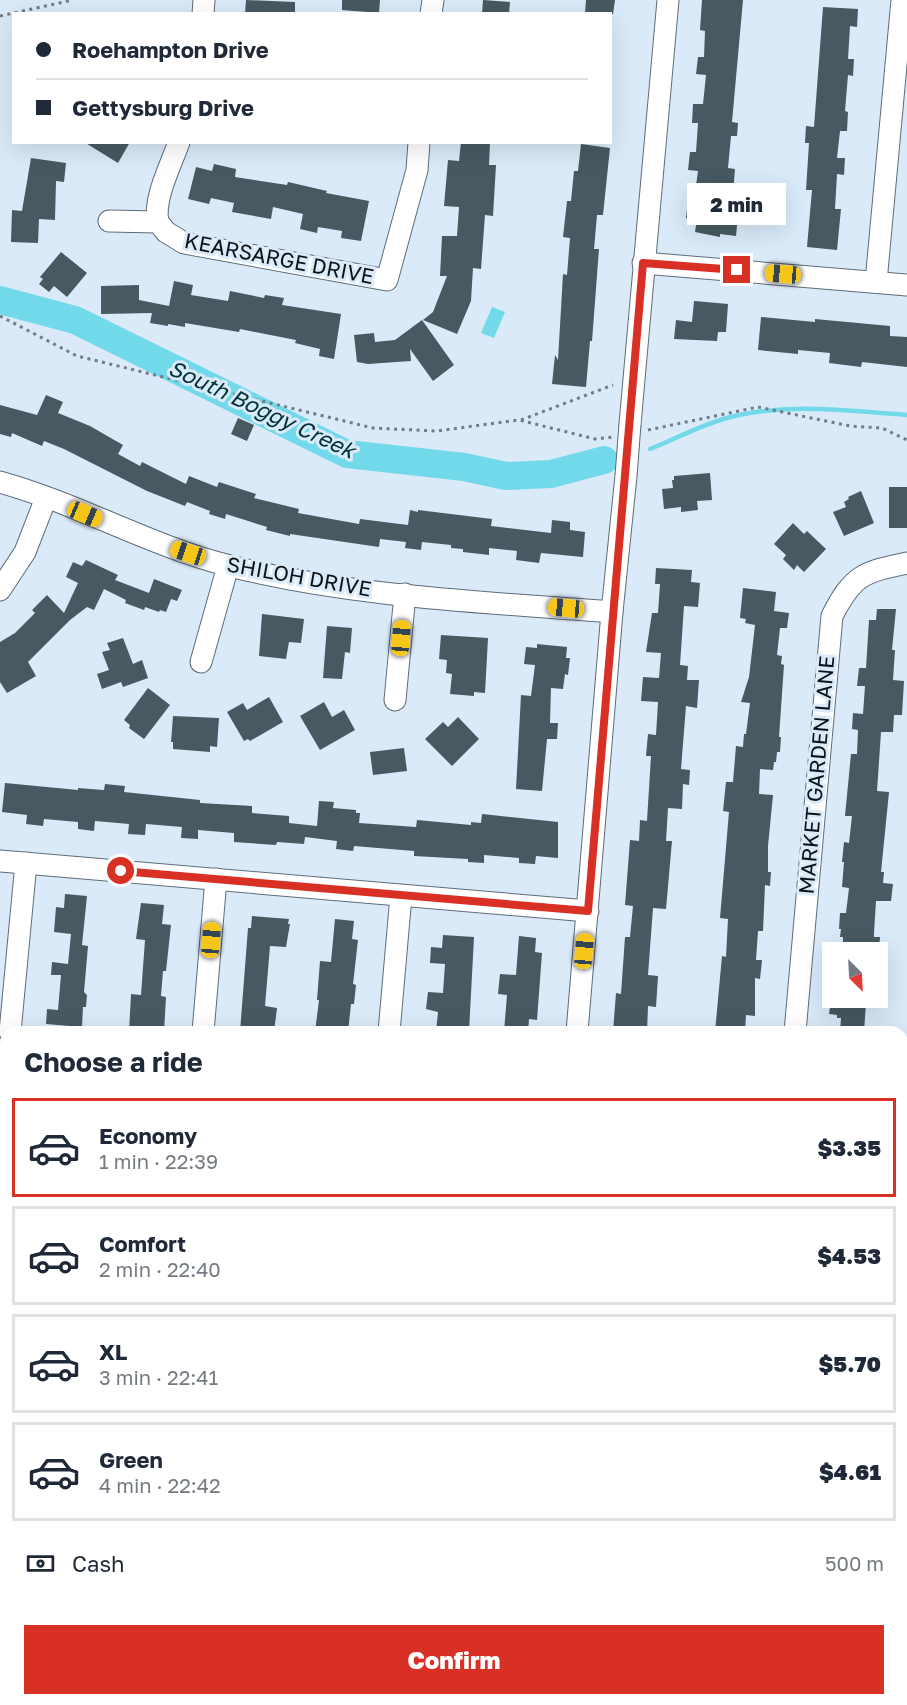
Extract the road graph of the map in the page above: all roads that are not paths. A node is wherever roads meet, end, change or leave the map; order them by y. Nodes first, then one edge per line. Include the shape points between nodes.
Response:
1 (668, 0) edge
2 (902, 0) edge
3 (178, 144) edge
4 (419, 144) edge
5 (109, 221) dead end
6 (158, 222) junction
7 (643, 263) junction
8 (876, 282) junction
9 (907, 285) edge
10 (0, 482) edge
11 (46, 498) junction
12 (907, 563) edge
13 (228, 566) junction
14 (0, 590) edge
15 (405, 594) junction
16 (612, 612) junction
17 (201, 662) dead end
18 (395, 700) dead end
19 (0, 861) edge
20 (26, 863) junction
21 (216, 879) junction
22 (401, 896) junction
23 (588, 911) junction
24 (11, 1026) edge
25 (204, 1026) edge
26 (390, 1026) edge
27 (578, 1026) edge
28 (796, 1026) edge

1 - 7 street
2 - 8 street
3 - 6 street via 158,200
4 - 6 street, KEARSARGE DRIVE via 414,182 387,280 184,243
5 - 6 street, KEARSARGE DRIVE
7 - 8 street
7 - 16 street, bridge
8 - 9 street
10 - 11 street, SHILOH DRIVE
11 - 13 street, SHILOH DRIVE via 144,538
11 - 14 street via 25,552
12 - 28 street, MARKET GARDEN LANE via 856,579 832,616
13 - 15 street, SHILOH DRIVE via 306,582
13 - 17 street
15 - 16 street, SHILOH DRIVE
15 - 18 street
16 - 23 street
19 - 20 street
20 - 21 street
20 - 24 street
21 - 22 street
21 - 25 street
22 - 23 street
22 - 26 street
23 - 27 street

